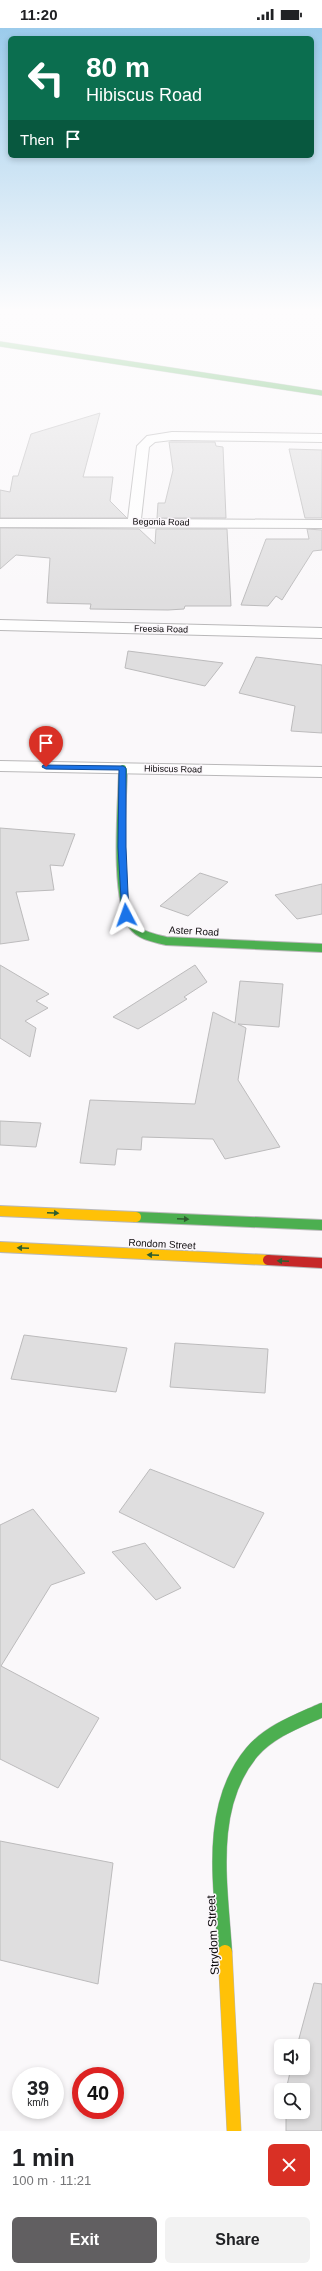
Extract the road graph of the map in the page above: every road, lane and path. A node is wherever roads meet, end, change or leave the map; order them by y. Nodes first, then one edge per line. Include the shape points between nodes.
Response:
1 (322, 438) edge
2 (134, 522) junction
3 (0, 523) edge
4 (322, 524) edge
5 (0, 625) edge
6 (322, 633) edge
7 (0, 766) edge
8 (123, 768) junction
9 (322, 772) edge
10 (322, 948) edge
11 (0, 1211) edge
12 (322, 1225) edge
13 (0, 1247) edge
14 (322, 1263) edge
15 (322, 1710) edge
16 (234, 2131) edge

1 - 2 street via 172,436 151,439 143,446
2 - 3 street, Begonia Road
2 - 4 street, Begonia Road
5 - 6 street, Freesia Road
7 - 8 street, Hibiscus Road
8 - 9 street, Hibiscus Road
8 - 10 street, Aster Road via 122,847 126,915 133,926 142,933 166,940
11 -> 12 street
14 -> 13 street, Rondom Street
15 - 16 street, Strydom Street via 292,1723 256,1747 238,1767 227,1789 221,1828

